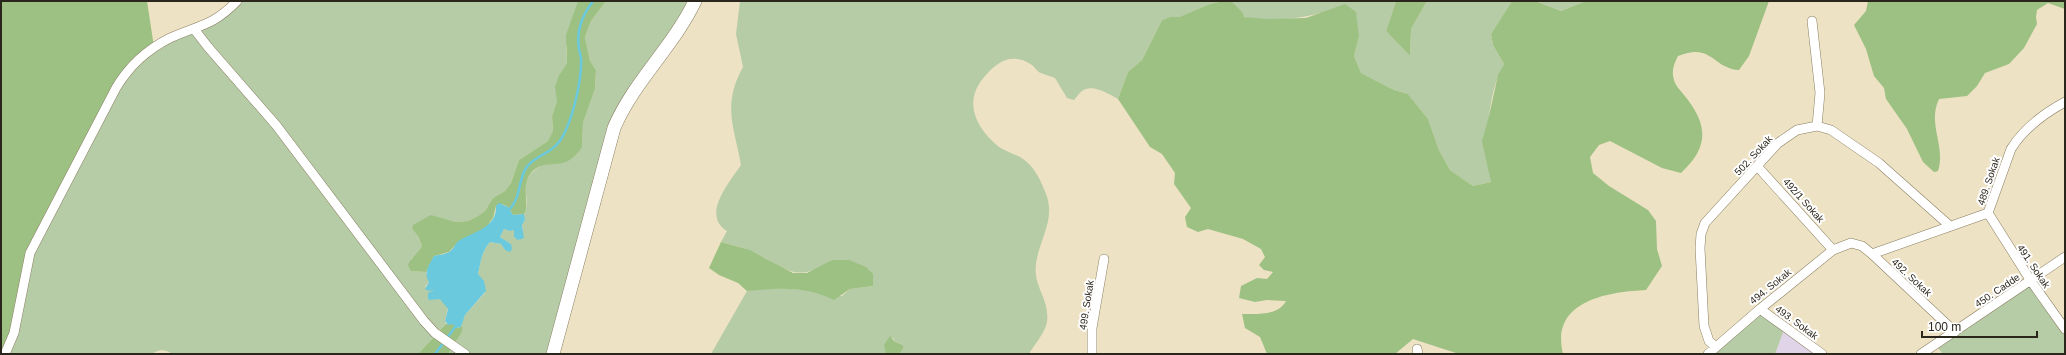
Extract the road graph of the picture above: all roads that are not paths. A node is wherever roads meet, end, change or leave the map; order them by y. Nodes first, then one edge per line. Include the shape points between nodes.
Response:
1 (237, 1) edge
2 (695, 1) edge
3 (1812, 21) dead end
4 (194, 29) junction
5 (2064, 105) edge
6 (1817, 126) junction
7 (1757, 166) junction
8 (1988, 213) junction
9 (1950, 226) junction
10 (1851, 243) joint
11 (1833, 250) junction
12 (1872, 254) junction
13 (2065, 257) edge
14 (1104, 259) dead end
15 (2031, 281) junction
16 (1760, 308) junction
17 (2065, 329) edge
18 (1956, 332) junction
19 (1716, 347) junction
20 (5, 354) edge
21 (465, 354) edge
22 (553, 354) edge
23 (1092, 354) edge
24 (1708, 354) edge
25 (1822, 354) edge
26 (1921, 354) edge

1 - 4 street via 216,20
2 - 22 street via 685,22 643,78 614,128
3 - 6 street via 1820,93
4 - 20 street via 154,47 127,70 116,88 30,254 14,333
4 - 21 street via 276,125 435,333
5 - 8 street, 489. Sokak via 2039,118 2016,140
6 - 7 street, 502. Sokak via 1807,126 1787,135
6 - 9 street via 1831,130 1879,163
7 - 11 street, 492/1 Sokak
7 - 19 street, 502. Sokak via 1705,224 1701,234 1704,326 1709,341
8 - 9 street, 489. Sokak
8 - 15 street, 491. Sokak
9 - 12 street, 489. Sokak
10 - 11 street, 494. Sokak
10 - 12 street, 492. Sokak via 1862,246
11 - 16 street, 494. Sokak
12 - 18 street, 492. Sokak
13 - 15 street, 450. Cadde
14 - 23 street, 499. Sokak via 1092,328
15 - 17 street, 491. Sokak
15 - 18 street, 450. Cadde
16 - 19 street, 494. Sokak
16 - 25 street, 493. Sokak
18 - 26 street, 450. Cadde
19 - 24 street, 494. Sokak

